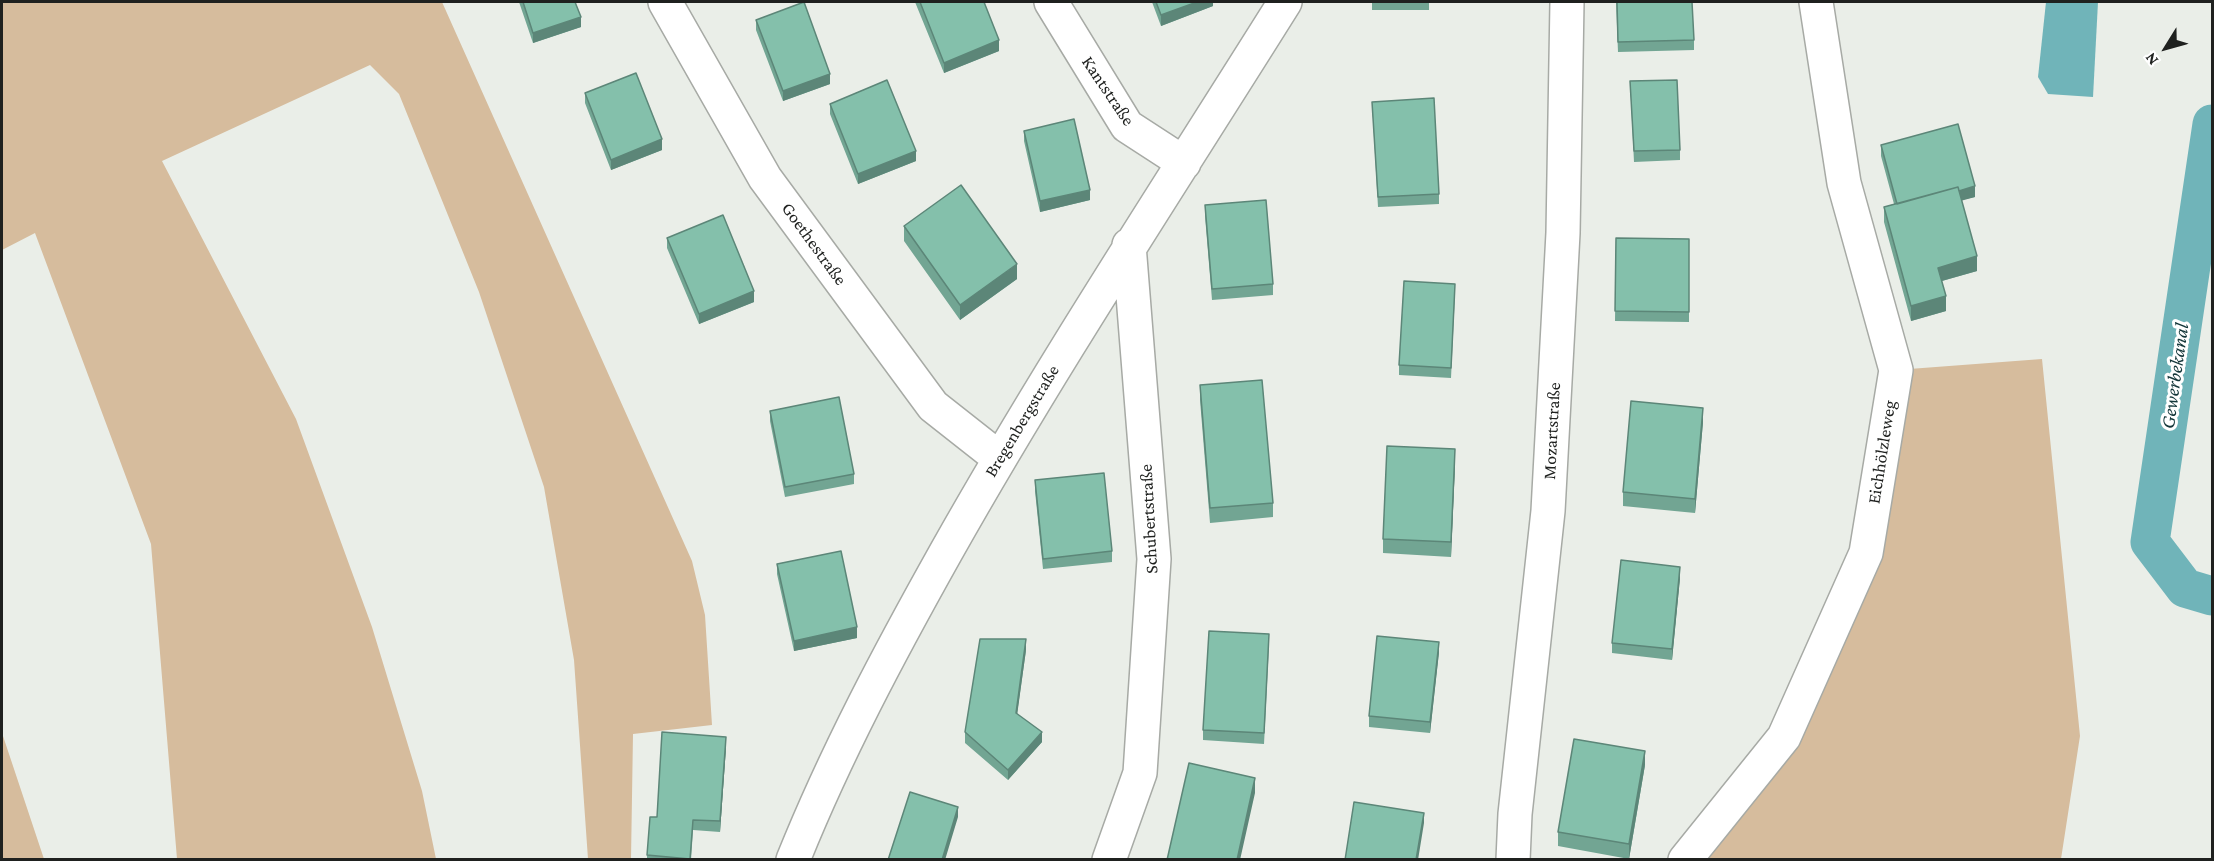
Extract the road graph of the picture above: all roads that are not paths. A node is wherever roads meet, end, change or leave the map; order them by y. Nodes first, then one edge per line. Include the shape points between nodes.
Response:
1 (666, 2) edge
2 (1051, 2) edge
3 (1286, 2) edge
4 (1568, 2) edge
5 (1816, 2) edge
6 (1184, 163) junction
7 (1129, 245) junction
8 (999, 458) junction
9 (793, 860) edge
10 (1108, 860) edge
11 (1512, 860) edge
12 (1685, 860) edge

1 - 8 street, Goethestraße via 765,178 933,406
2 - 6 street, Kantstraße via 1127,126
3 - 6 street, Bregenbergstraße
4 - 11 street, Mozartstraße via 1563,233 1548,511
5 - 12 street, Eichhölzleweg via 1844,183 1896,370 1866,553 1784,737
6 - 7 street, Bregenbergstraße
7 - 8 street, Bregenbergstraße
7 - 10 street, Schubertstraße via 1154,559 1140,773
8 - 9 street, Bregenbergstraße via 910,616 840,753

